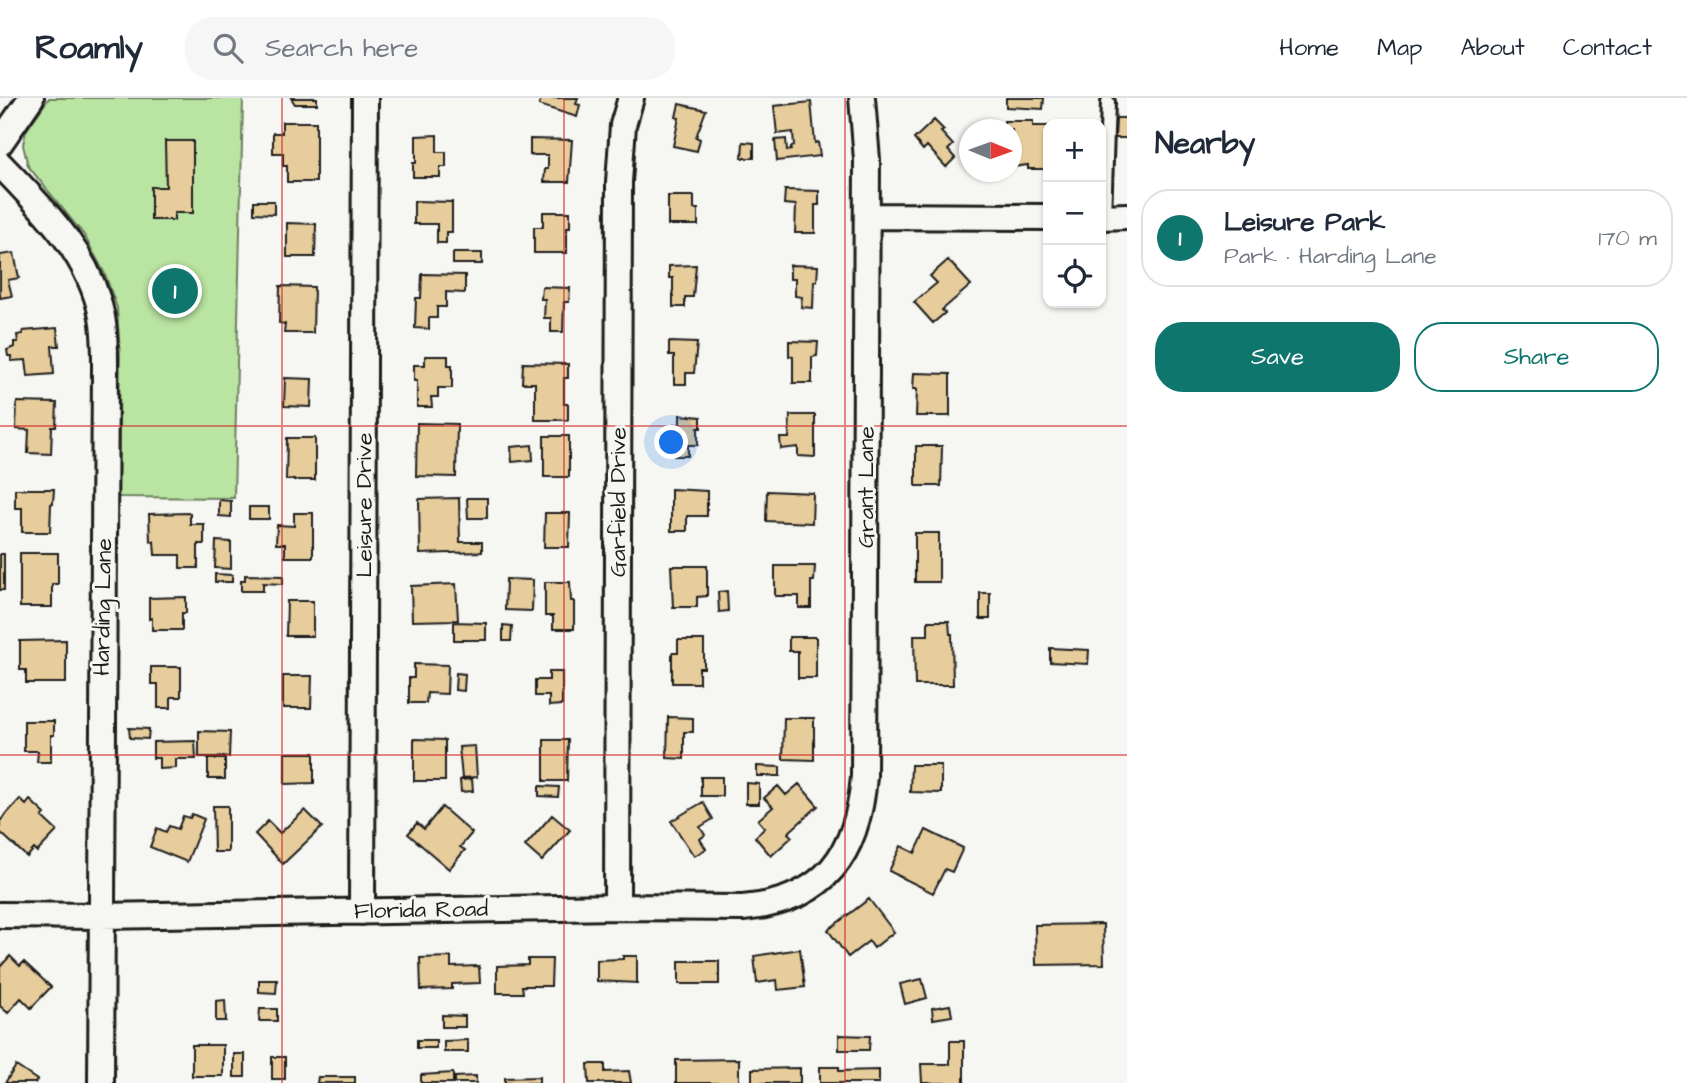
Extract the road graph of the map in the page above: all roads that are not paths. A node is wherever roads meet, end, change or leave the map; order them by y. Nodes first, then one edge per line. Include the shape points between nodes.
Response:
1 (32, 98) edge
2 (365, 98) edge
3 (631, 98) edge
4 (862, 98) edge
5 (1108, 102) dead end
6 (0, 143) edge
7 (0, 164) edge
8 (867, 216) junction
9 (1111, 216) edge
10 (1043, 217) edge
11 (832, 869) joint
12 (617, 907) junction
13 (362, 912) junction
14 (0, 915) edge
15 (100, 916) junction
16 (101, 1083) edge

1 - 6 street
2 - 13 street, Leisure Drive
3 - 12 street, Garfield Drive via 623,125 619,182
4 - 8 street, Grant Lane
5 - 9 lane
7 - 15 street, Harding Lane via 79,257 102,319
8 - 10 street
8 - 11 street, Grant Lane via 864,776 854,833
11 - 12 street, Florida Road via 803,891 757,907
12 - 13 street, Florida Road
13 - 15 street, Florida Road
14 - 15 street, Florida Road
15 - 16 street, Harding Lane

